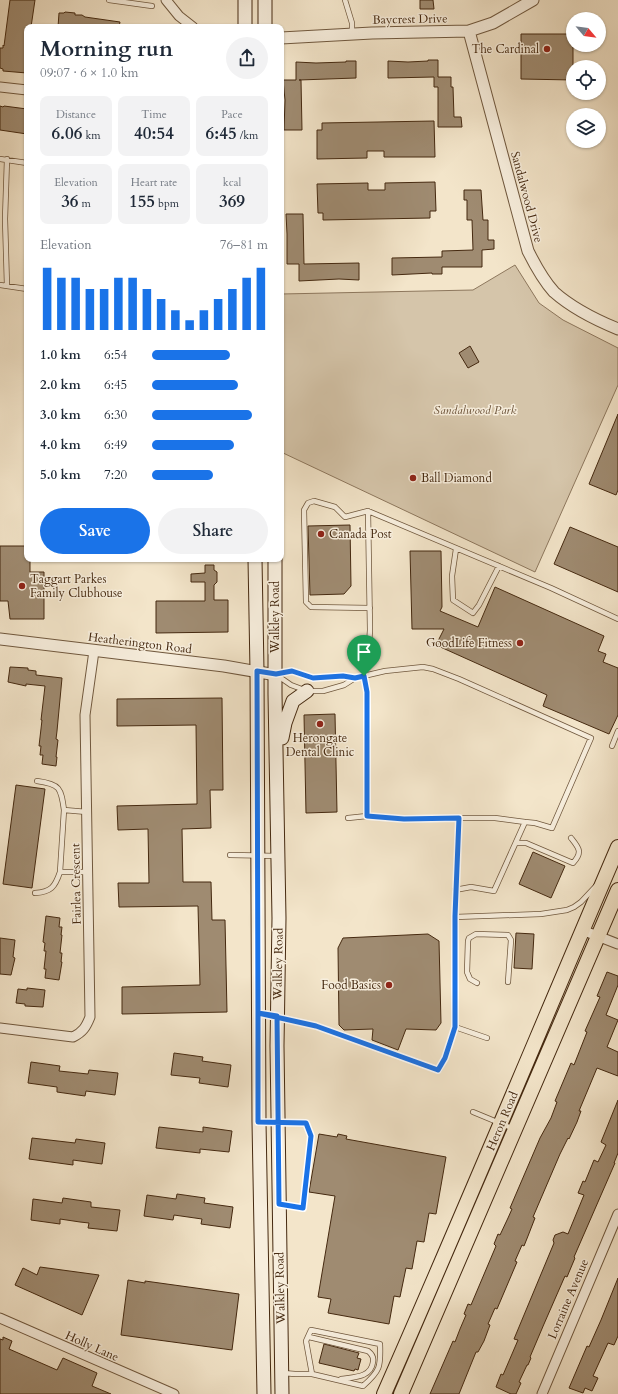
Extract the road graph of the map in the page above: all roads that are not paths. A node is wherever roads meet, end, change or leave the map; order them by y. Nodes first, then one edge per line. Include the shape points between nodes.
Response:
1 (109, 0) edge
2 (166, 0) edge
3 (245, 0) edge
4 (265, 0) edge
5 (345, 0) edge
6 (533, 0) edge
7 (152, 6) dead end
8 (189, 24) edge
9 (245, 24) edge
10 (265, 24) edge
11 (470, 31) junction
12 (352, 34) junction
13 (284, 38) edge
14 (0, 87) edge
15 (24, 90) edge
16 (0, 159) edge
17 (7, 160) junction
18 (24, 163) edge
19 (3, 219) edge
20 (0, 286) edge
21 (8, 286) junction
22 (24, 289) edge
23 (618, 329) edge
24 (368, 511) junction
25 (456, 549) junction
26 (255, 562) edge
27 (275, 562) edge
28 (499, 566) junction
29 (370, 608) junction
30 (618, 619) edge
31 (0, 639) edge
32 (94, 651) junction
33 (257, 671) junction
34 (276, 674) junction
35 (364, 676) junction
36 (355, 678) junction
37 (307, 691) junction
38 (618, 731) edge
39 (612, 746) dead end
40 (277, 764) junction
41 (37, 781) dead end
42 (64, 810) junction
43 (87, 812) junction
44 (367, 816) junction
45 (348, 818) dead end
46 (459, 818) junction
47 (525, 822) junction
48 (571, 838) dead end
49 (516, 843) junction
50 (618, 847) edge
51 (230, 854) dead end
52 (258, 855) junction
53 (278, 856) junction
54 (60, 872) junction
55 (87, 872) junction
56 (606, 876) junction
57 (455, 890) junction
58 (618, 890) edge
59 (35, 893) dead end
60 (455, 916) junction
61 (582, 930) junction
62 (597, 936) junction
63 (618, 944) edge
64 (508, 982) dead end
65 (477, 983) dead end
66 (258, 1013) junction
67 (277, 1016) junction
68 (455, 1027) junction
69 (0, 1028) edge
70 (487, 1038) dead end
71 (473, 1112) dead end
72 (258, 1122) junction
73 (278, 1123) junction
74 (501, 1124) junction
75 (516, 1130) junction
76 (279, 1204) junction
77 (618, 1214) edge
78 (0, 1318) edge
79 (309, 1337) junction
80 (263, 1344) junction
81 (403, 1351) junction
82 (417, 1357) junction
83 (281, 1372) junction
84 (312, 1374) junction
85 (338, 1380) junction
86 (174, 1394) edge
87 (264, 1394) edge
88 (282, 1394) edge
89 (384, 1394) edge
90 (401, 1394) edge
91 (542, 1394) edge

1 - 7 lane
2 - 8 street
3 - 9 main road
4 - 10 main road
5 - 12 lane via 352,22
6 - 11 street, Baycrest Drive via 493,23
11 - 12 street, Baycrest Drive
11 - 23 street, Sandalwood Drive via 528,251 540,274 554,292 578,309
12 - 13 street, Baycrest Drive
14 - 15 street
16 - 17 lane
17 - 18 lane
17 - 19 lane
19 - 21 lane
20 - 21 lane
21 - 22 lane
24 - 25 lane
24 - 29 lane
24 - 29 lane via 344,518 335,507 314,502 308,503 304,510 306,602 315,608
25 - 28 lane
25 - 28 lane via 452,576 453,600 473,613
26 - 33 main road, Walkley Road
27 - 34 main road, Walkley Road
28 - 30 lane
29 - 35 lane via 368,659
31 - 32 street, Heatherington Road
32 - 33 street, Heatherington Road
32 - 43 street, Fairlea Crescent via 86,715
33 - 34 street, Heatherington Road
33 - 52 main road, Walkley Road
34 - 36 lane via 292,671 313,678
34 - 37 lane via 289,685
34 - 40 main road, Walkley Road
35 - 36 lane
35 - 44 lane via 367,692
35 - 47 lane via 396,669 433,669 591,738 552,828
36 - 37 lane via 344,685 323,691
37 - 40 main road via 293,701 288,711
38 - 39 lane
40 - 53 main road, Walkley Road
41 - 42 lane via 52,783 59,789
42 - 43 lane
42 - 54 lane
43 - 55 street, Fairlea Crescent
44 - 45 lane
44 - 46 lane via 404,819
46 - 47 lane via 495,818
46 - 57 lane
47 - 49 lane
48 - 49 lane via 579,848 578,857 573,863 526,843
49 - 57 lane via 494,891 471,887
50 - 56 main road, Heron Road
51 - 52 lane
52 - 53 lane
52 - 66 main road, Walkley Road
53 - 67 main road, Walkley Road
54 - 55 lane
54 - 59 lane via 57,882 50,889
55 - 69 street, Fairlea Crescent via 90,1017 87,1026 73,1037
56 - 60 lane via 581,902 567,910 541,914
56 - 61 main road, Heron Road
57 - 60 lane
58 - 62 main road, Heron Road
60 - 68 lane
61 - 62 street
61 - 74 main road, Heron Road
62 - 63 street
62 - 75 main road, Heron Road
64 - 65 lane via 510,936 476,934 469,938 468,942 467,972 470,979
66 - 67 lane
66 - 72 main road, Walkley Road
67 - 68 lane via 316,1026 438,1070 445,1058
67 - 73 main road, Walkley Road
68 - 70 lane
71 - 74 lane
72 - 73 lane
72 - 80 main road, Walkley Road
73 - 76 main road, Walkley Road
73 - 76 lane via 306,1123 311,1136 303,1208
74 - 75 lane
74 - 81 main road, Heron Road
75 - 82 main road, Heron Road
76 - 83 main road, Walkley Road
77 - 91 street, Lorraine Avenue
78 - 86 street, Holly Lane
79 - 84 lane via 306,1341
79 - 85 lane via 372,1354 373,1364 368,1373
79 - 85 lane via 311,1330 380,1344 380,1365 373,1377 363,1386
80 - 83 main road
80 - 87 main road, Walkley Road
81 - 82 main road
81 - 89 main road, Heron Road
82 - 90 main road, Heron Road
83 - 84 lane
83 - 88 main road, Walkley Road
84 - 85 lane

